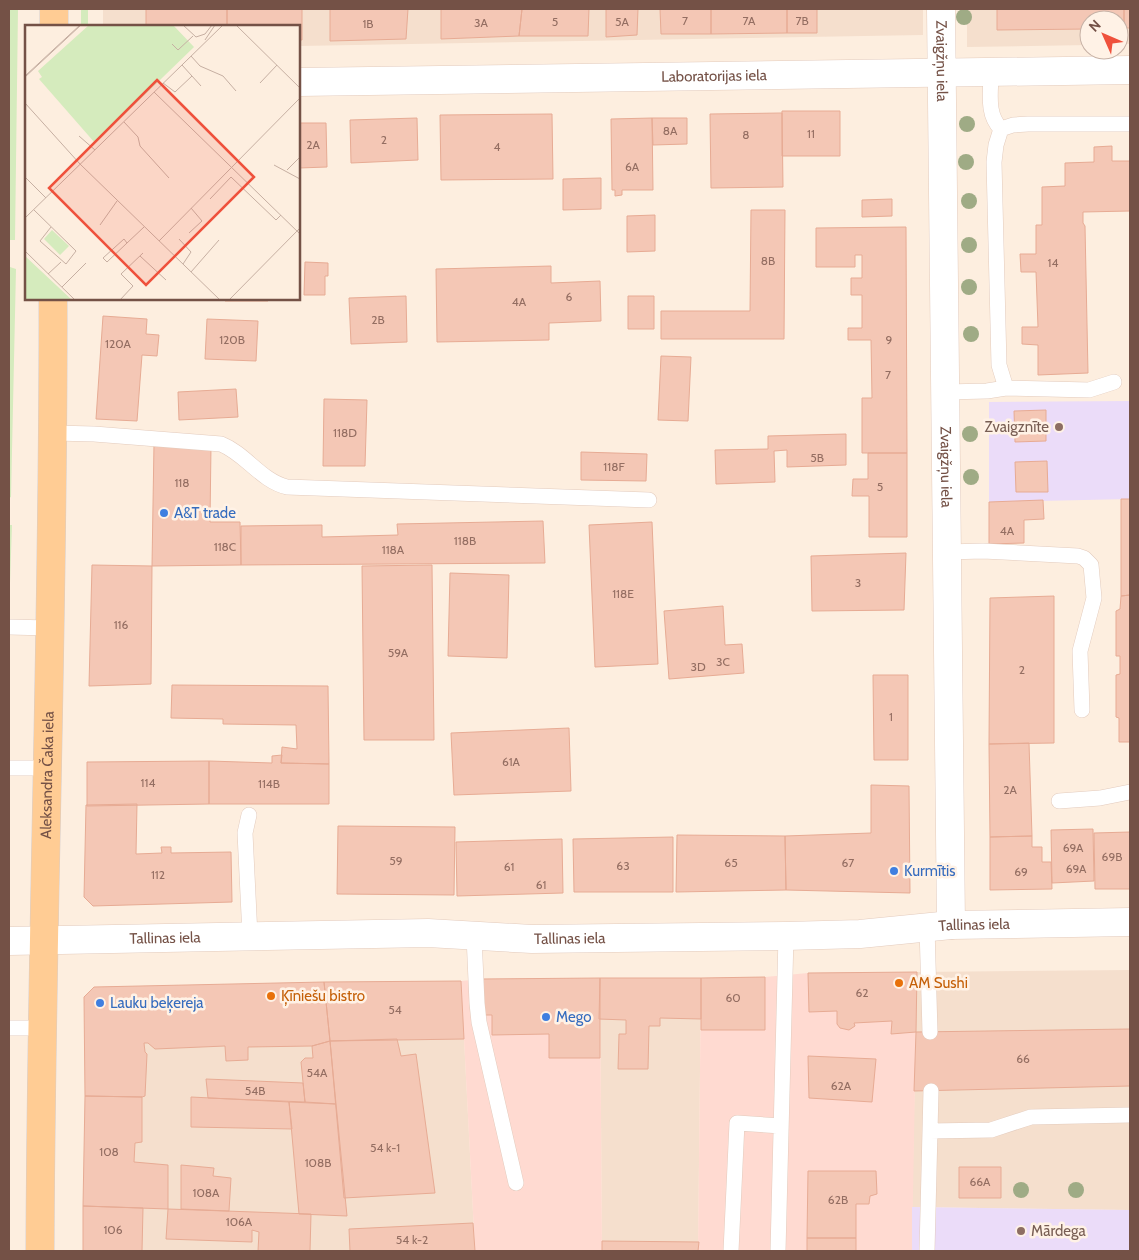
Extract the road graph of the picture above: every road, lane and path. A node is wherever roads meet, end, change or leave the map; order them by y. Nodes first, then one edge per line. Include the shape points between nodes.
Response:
1 (54, 9) edge
2 (941, 9) edge
3 (54, 25) edge
4 (1130, 70) edge
5 (941, 73) junction
6 (991, 73) junction
7 (300, 82) edge
8 (1130, 124) edge
9 (1001, 129) junction
10 (53, 300) edge
11 (1114, 382) dead end
12 (1006, 388) junction
13 (946, 392) junction
14 (54, 433) junction
15 (648, 500) dead end
16 (947, 552) junction
17 (9, 627) edge
18 (49, 628) junction
19 (1082, 710) dead end
20 (9, 768) edge
21 (48, 768) junction
22 (1130, 792) edge
23 (1059, 801) dead end
24 (249, 815) dead end
25 (1130, 922) edge
26 (939, 926) junction
27 (250, 936) junction
28 (474, 936) junction
29 (786, 936) junction
30 (9, 941) edge
31 (43, 942) junction
32 (9, 1028) edge
33 (42, 1028) junction
34 (930, 1032) dead end
35 (930, 1091) dead end
36 (1130, 1115) edge
37 (781, 1126) junction
38 (930, 1131) junction
39 (516, 1183) dead end
40 (40, 1251) edge
41 (731, 1251) edge
42 (778, 1251) edge
43 (927, 1251) edge

1 - 3 main road
2 - 5 street, Zvaigžņu iela
4 - 6 street, Laboratorijas iela
5 - 6 street, Laboratorijas iela
5 - 7 street, Laboratorijas iela
5 - 13 street, Zvaigžņu iela
6 - 9 lane via 990,108 992,118
8 - 9 lane via 1028,124
9 - 12 lane via 994,162 998,365
10 - 14 main road, Aleksandra Čaka iela
11 - 12 lane via 1089,390
12 - 13 lane
13 - 16 street, Zvaigžņu iela
14 - 15 lane via 221,444 271,480 287,487
14 - 18 main road, Aleksandra Čaka iela
16 - 19 lane via 1078,556 1088,561 1094,598 1080,651
16 - 26 street, Zvaigžņu iela
17 - 18 lane
18 - 21 main road, Aleksandra Čaka iela
20 - 21 lane
21 - 31 main road, Aleksandra Čaka iela
22 - 23 lane
24 - 27 lane via 245,833
25 - 26 street, Tallinas iela
26 - 29 street, Tallinas iela via 860,934
26 - 34 lane
27 - 28 street, Tallinas iela via 428,933
27 - 31 street, Tallinas iela
28 - 29 street, Tallinas iela via 550,939
28 - 39 lane via 479,1022
29 - 37 lane
30 - 31 street, Tallinas iela
31 - 33 main road, Aleksandra Čaka iela
32 - 33 lane
33 - 40 main road, Aleksandra Čaka iela
35 - 38 lane
36 - 38 lane via 1031,1117 991,1130
37 - 41 lane via 737,1123
37 - 42 lane
38 - 43 lane

